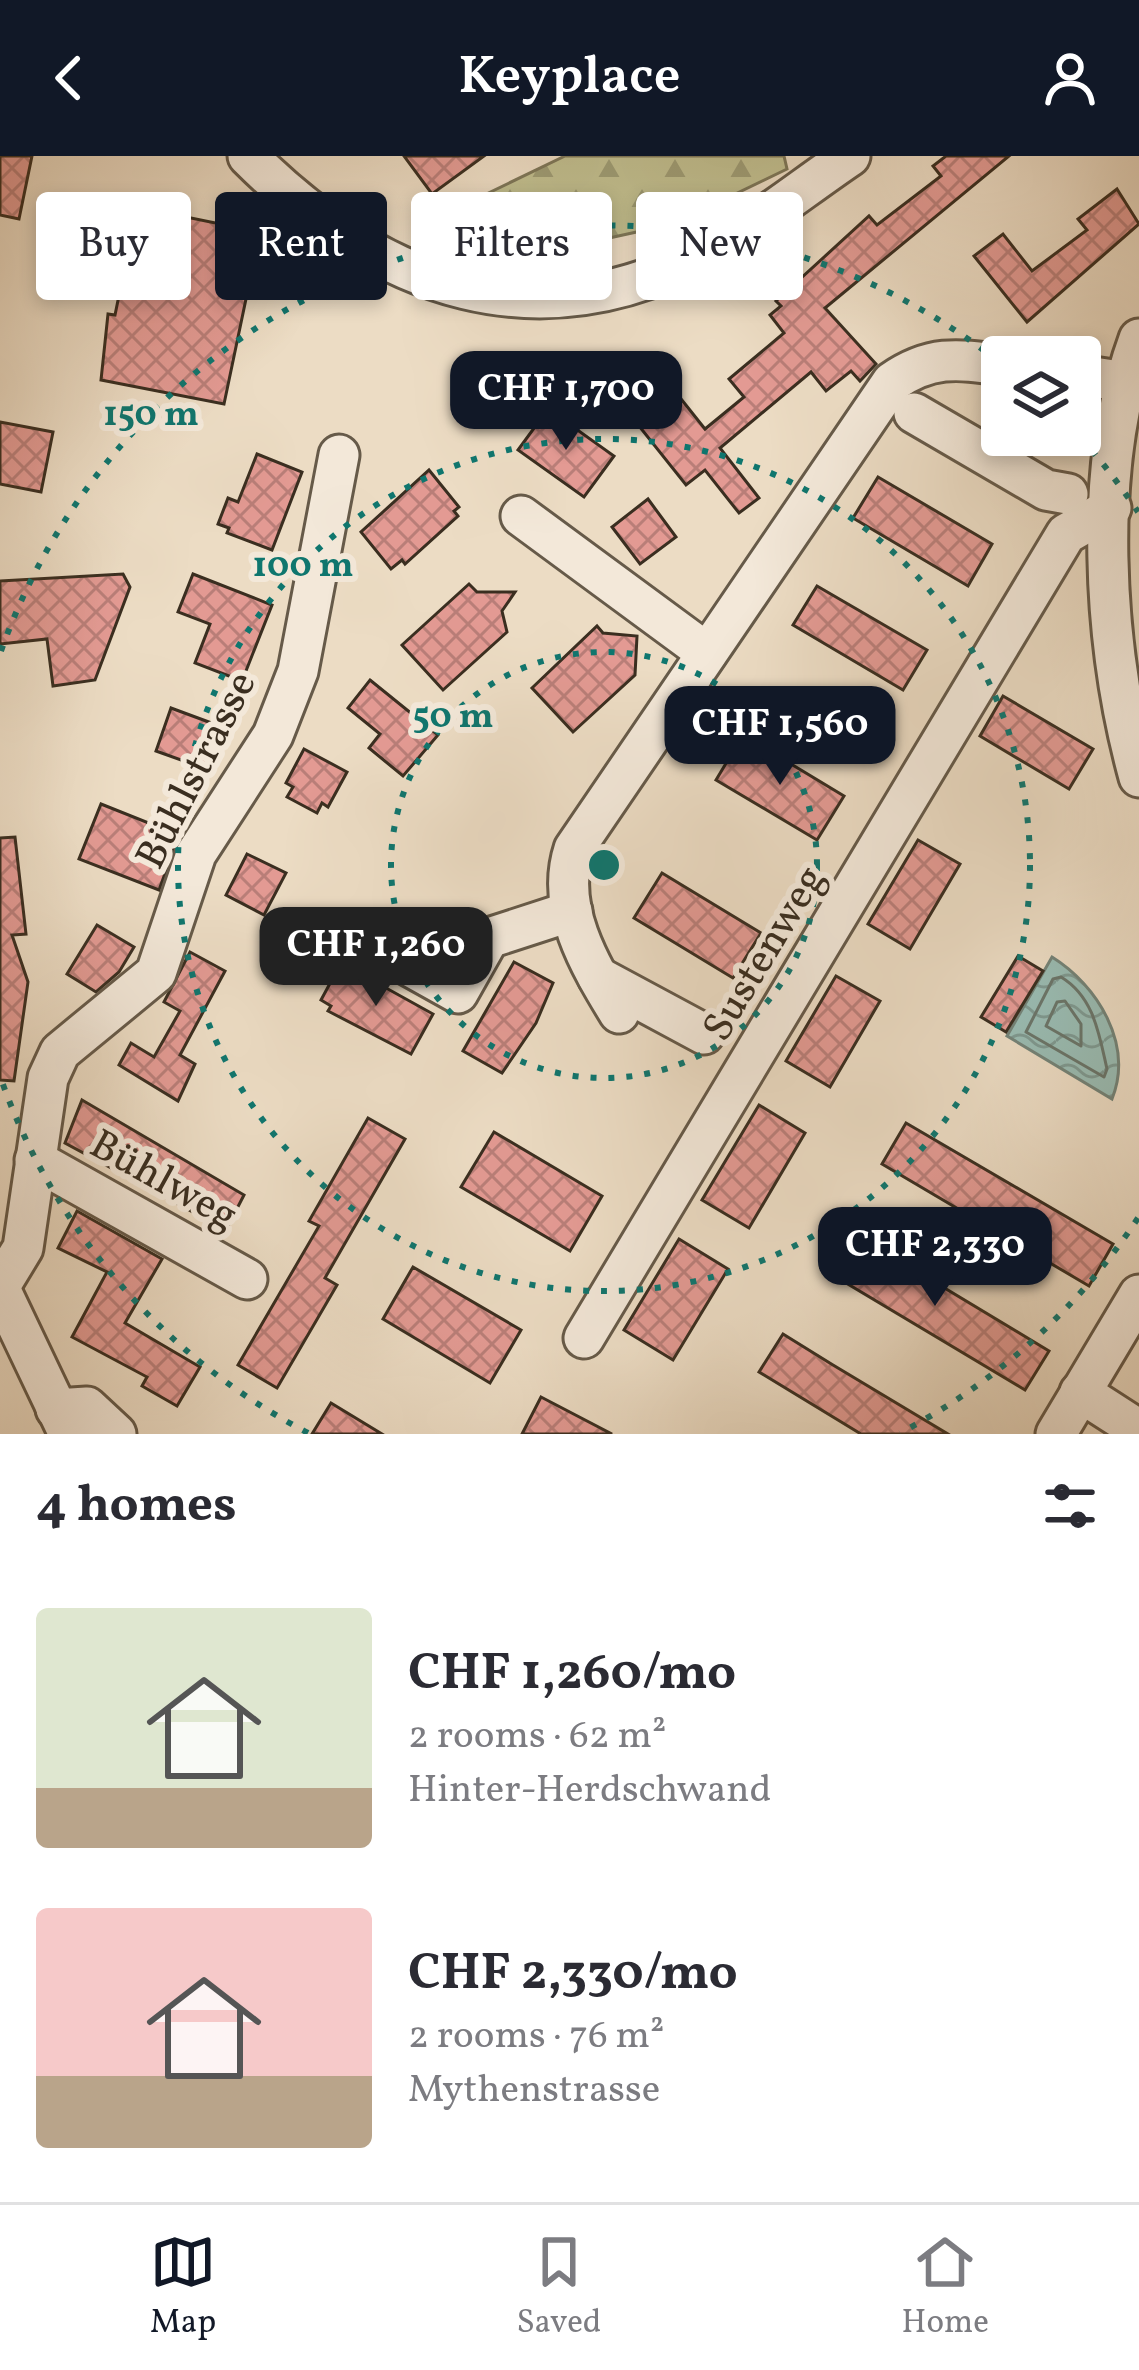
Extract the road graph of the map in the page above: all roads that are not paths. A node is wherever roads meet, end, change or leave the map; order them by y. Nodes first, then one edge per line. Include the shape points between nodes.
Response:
1 (248, 156) edge
2 (850, 156) edge
3 (1139, 339) edge
4 (981, 362) edge
5 (1101, 379) edge
6 (1131, 383) edge
7 (914, 413) dead end
8 (339, 455) dead end
9 (1111, 491) junction
10 (1068, 494) junction
11 (521, 516) dead end
12 (1012, 584) dead end
13 (707, 653) junction
14 (1139, 777) edge
15 (572, 911) junction
16 (347, 931) dead end
17 (598, 977) junction
18 (619, 1013) dead end
19 (704, 1034) dead end
20 (35, 1160) junction
21 (247, 1279) dead end
22 (0, 1288) edge
23 (1139, 1295) edge
24 (584, 1338) dead end
25 (10, 1341) edge
26 (1080, 1392) junction
27 (62, 1422) edge
28 (1139, 1430) edge
29 (116, 1434) edge
30 (1056, 1434) edge

1 - 2 street via 365,253 442,283 568,298 642,282 713,250
3 - 6 street
4 - 13 street via 948,357 892,382
5 - 6 street
6 - 9 street
7 - 10 street via 1046,490
8 - 20 street, Bühlstrasse via 298,671 273,735 196,854 156,973 60,1052
9 - 10 street
9 - 14 street via 1112,631
9 - 24 street, Sustenweg via 1066,534
10 - 12 street
11 - 13 street
13 - 15 street via 574,849 566,892
15 - 16 street via 489,938 458,993
15 - 17 street
17 - 18 street
17 - 19 street
20 - 21 street, Bühlweg
20 - 22 street, Bühlstrasse via 22,1248
22 - 25 street
23 - 26 street
25 - 27 street
26 - 28 street
26 - 30 street
27 - 29 street via 88,1407

